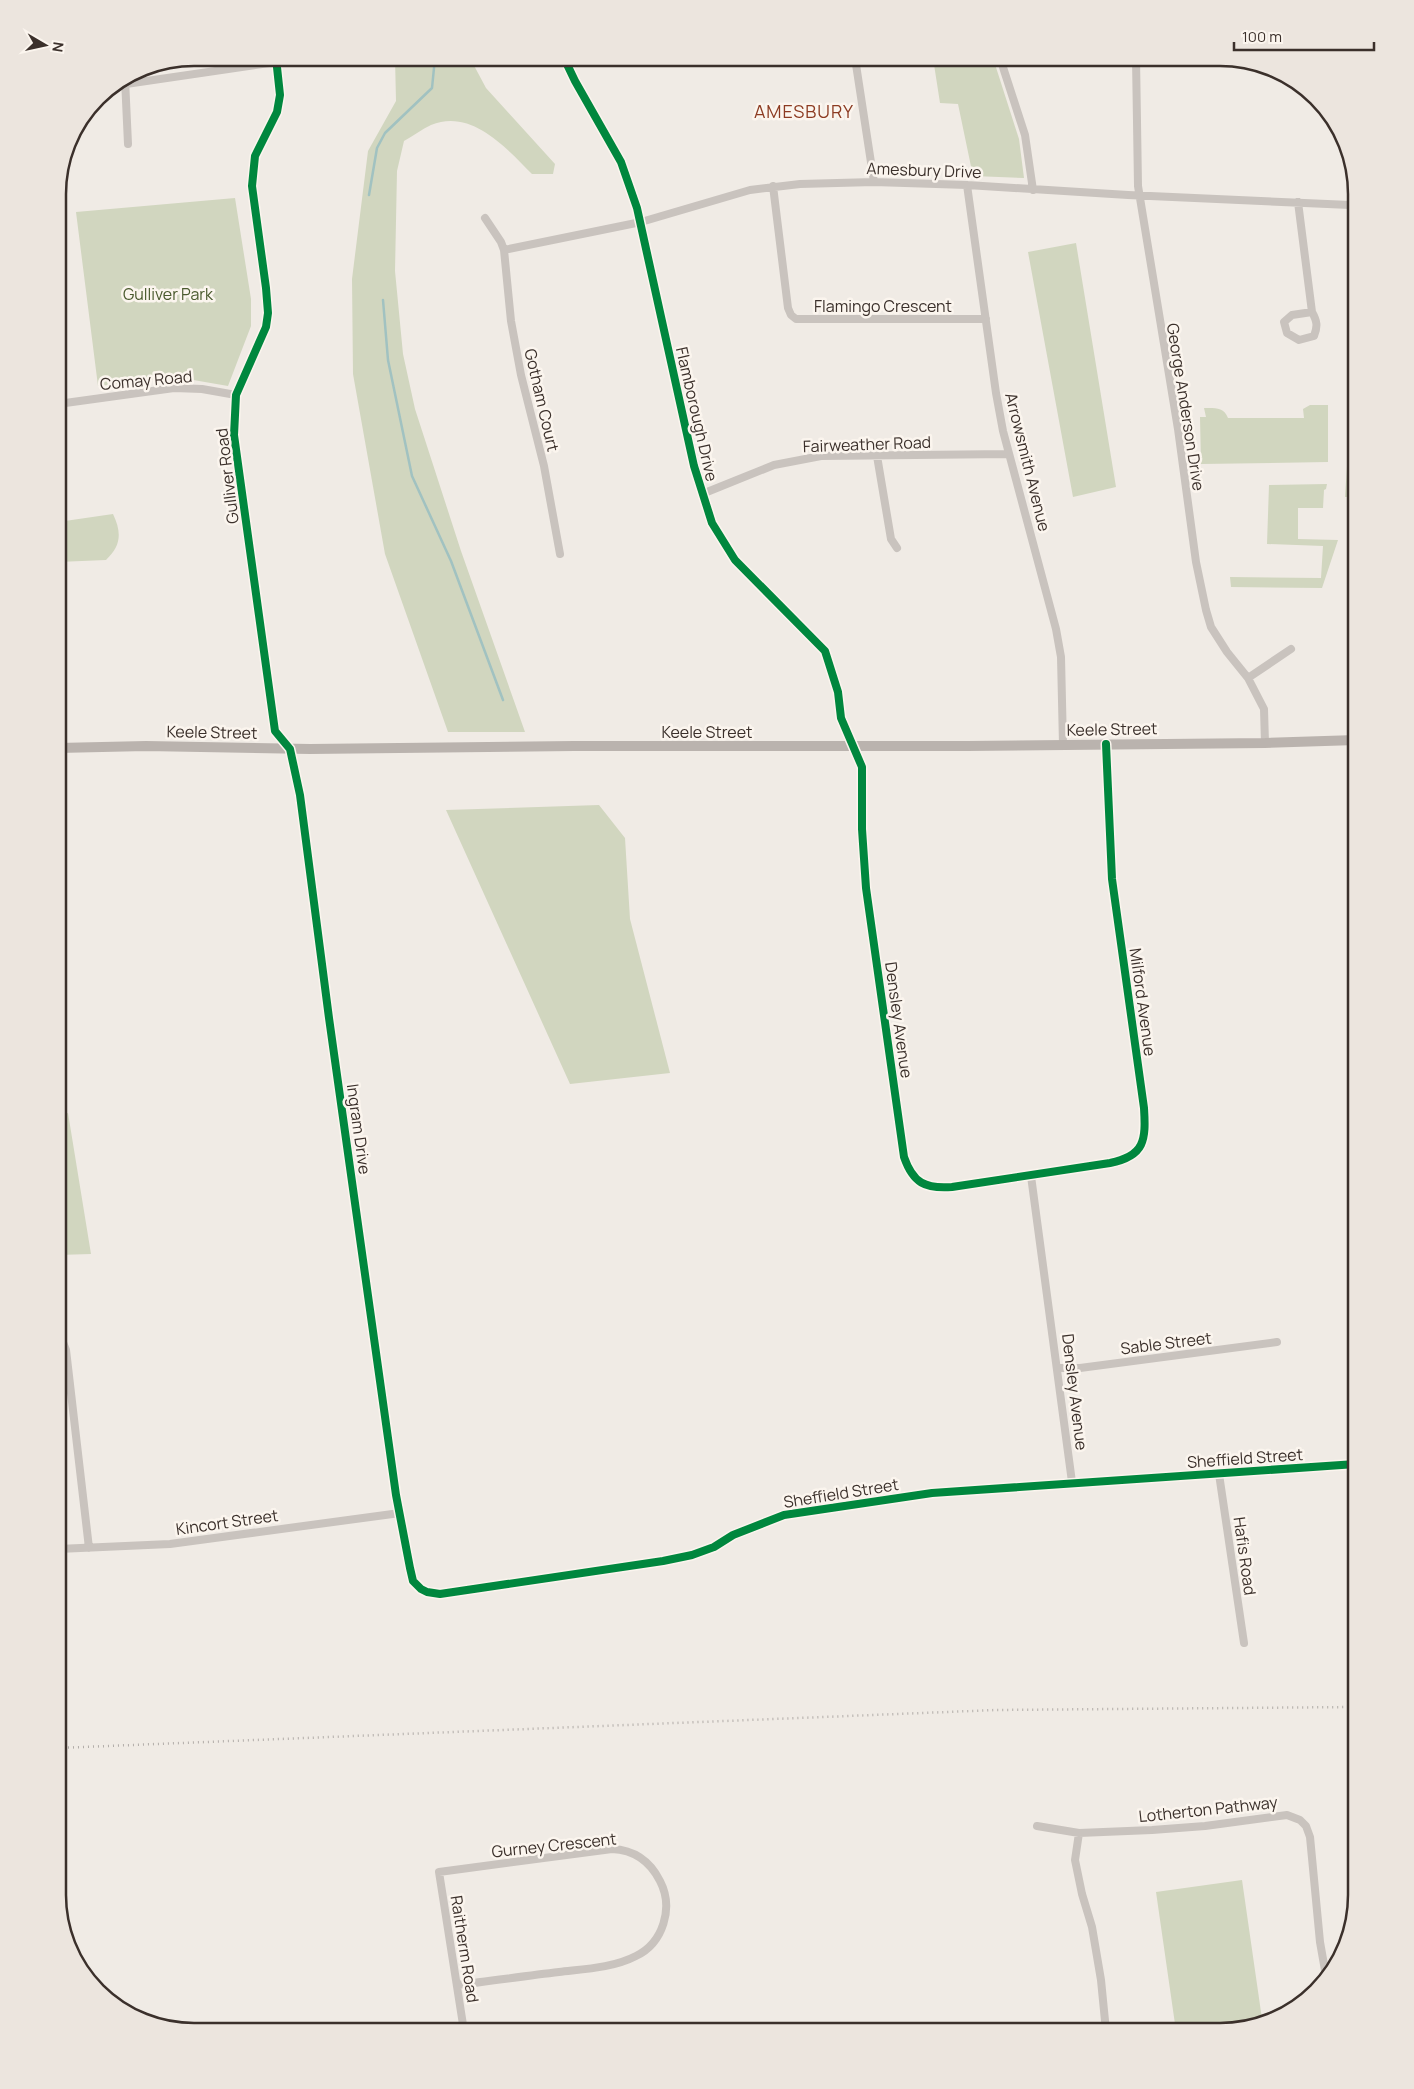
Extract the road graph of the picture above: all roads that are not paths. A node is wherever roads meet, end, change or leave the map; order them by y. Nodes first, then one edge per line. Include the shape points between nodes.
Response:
1 (233, 66) edge
2 (277, 66) edge
3 (568, 66) edge
4 (856, 67) edge
5 (1003, 67) edge
6 (1136, 67) edge
7 (137, 79) edge
8 (126, 86) edge
9 (128, 144) dead end
10 (874, 182) junction
11 (967, 185) junction
12 (774, 186) junction
13 (1034, 190) junction
14 (1140, 196) junction
15 (1298, 202) junction
16 (1348, 205) edge
17 (485, 218) dead end
18 (641, 222) junction
19 (504, 250) junction
20 (1312, 312) junction
21 (986, 319) junction
22 (236, 395) junction
23 (67, 403) edge
24 (1009, 454) junction
25 (877, 456) junction
26 (702, 494) junction
27 (897, 548) dead end
28 (560, 554) dead end
29 (1291, 649) dead end
30 (1248, 678) junction
31 (1348, 740) edge
32 (1265, 743) junction
33 (1063, 744) junction
34 (1106, 744) junction
35 (852, 746) junction
36 (67, 748) edge
37 (290, 749) junction
38 (1031, 1176) junction
39 (1277, 1342) dead end
40 (66, 1353) edge
41 (1058, 1368) junction
42 (1348, 1465) edge
43 (1220, 1474) junction
44 (1072, 1482) junction
45 (400, 1513) junction
46 (89, 1548) junction
47 (66, 1549) edge
48 (1244, 1642) dead end
49 (1037, 1826) dead end
50 (1079, 1833) junction
51 (439, 1872) joint
52 (1325, 1968) edge
53 (457, 1985) junction
54 (463, 2022) edge
55 (1105, 2023) edge

1 - 7 street
2 - 22 street, Gulliver Road via 278,112 255,156 252,172 268,313 266,327
3 - 18 street, Flamborough Drive via 621,162
4 - 10 street
5 - 13 street via 1025,136
6 - 14 street, George Anderson Drive
8 - 9 street
10 - 11 street, Amesbury Drive
10 - 12 street, Amesbury Drive
11 - 13 street, Amesbury Drive
11 - 21 street, Arrowsmith Avenue
12 - 18 street, Amesbury Drive
12 - 21 street, Flamingo Crescent via 788,308 796,319
13 - 14 street, Amesbury Drive
14 - 15 street, Amesbury Drive
14 - 30 street, George Anderson Drive via 1206,610 1211,627 1226,652
15 - 16 street, Amesbury Drive
15 - 20 street
17 - 19 street
18 - 19 street, Amesbury Drive
18 - 26 street, Flamborough Drive via 657,305
19 - 28 street, Gotham Court via 521,375 544,466
20 - 20 street via 1292,316 1284,322 1286,333 1299,340 1314,336 1317,321
21 - 24 street, Arrowsmith Avenue via 996,393
22 - 23 street, Comay Road via 174,388
22 - 37 street, Gulliver Road via 234,435 275,731
24 - 25 street, Fairweather Road
24 - 33 street, Arrowsmith Avenue via 1056,629 1061,657
25 - 26 street, Fairweather Road via 821,456 774,465
25 - 27 street via 891,539
26 - 35 street, Flamborough Drive via 712,523 735,560 825,651 833,671 841,718
29 - 30 street
30 - 32 street, George Anderson Drive via 1264,709
31 - 32 main road, Keele Street
32 - 34 main road, Keele Street
33 - 34 main road, Keele Street
33 - 35 main road, Keele Street
34 - 38 street, Milford Avenue via 1111,872 1145,1129 1140,1148 1125,1160
35 - 37 main road, Keele Street
35 - 38 street, Densley Avenue via 862,767 866,888 904,1157 909,1170 929,1187 942,1188
36 - 37 main road, Keele Street
37 - 45 street, Ingram Drive via 302,805
38 - 41 street, Densley Avenue
39 - 41 street, Sable Street via 1080,1368
40 - 46 street
41 - 44 street, Densley Avenue
42 - 43 street, Sheffield Street
43 - 44 street, Sheffield Street
43 - 48 street, Hafis Road
44 - 45 street, Sheffield Street via 932,1493 806,1510 758,1525 714,1547 684,1557 440,1594 427,1592 413,1581
45 - 46 street, Kincort Street via 170,1544
46 - 47 street, Kincort Street
49 - 50 street, Lotherton Pathway
50 - 52 street, Lotherton Pathway via 1205,1826 1287,1815 1300,1820 1310,1837
50 - 55 street via 1075,1860 1092,1927
51 - 53 street, Raitherm Road
51 - 53 street, Gurney Crescent via 622,1850 648,1863 666,1898 659,1936 645,1951 631,1959 598,1967
53 - 54 street, Raitherm Road

